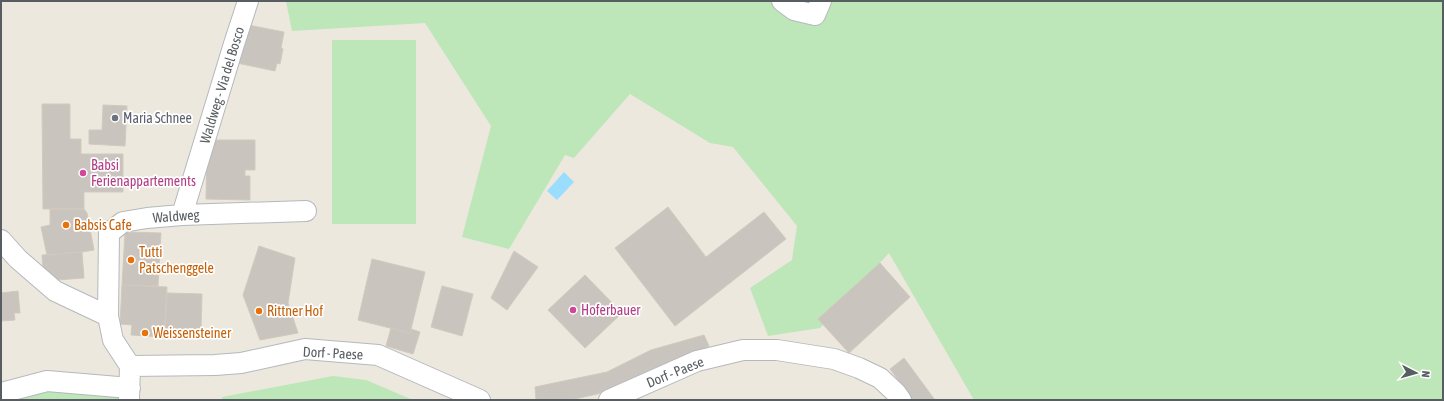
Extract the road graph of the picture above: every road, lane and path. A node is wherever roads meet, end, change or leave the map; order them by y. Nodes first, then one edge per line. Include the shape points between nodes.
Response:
1 (248, 1) edge
2 (782, 1) edge
3 (821, 1) edge
4 (306, 211) dead end
5 (182, 215) junction
6 (1, 240) edge
7 (108, 316) junction
8 (130, 366) junction
9 (1, 393) edge
10 (129, 394) edge
11 (480, 400) edge
12 (609, 400) edge
13 (900, 400) edge

1 - 5 street, Waldweg - Via del Bosco
2 - 3 street via 794,10 815,15
4 - 5 street, Waldweg
5 - 7 street, Waldweg via 123,222 110,233
6 - 7 street via 18,259 55,291
7 - 8 street via 113,340
8 - 10 street
8 - 11 street, Dorf - Paese via 241,363 305,349 378,355
9 - 10 street via 47,381
12 - 13 street, Dorf - Paese via 697,361 743,350 777,350 834,359 880,378

